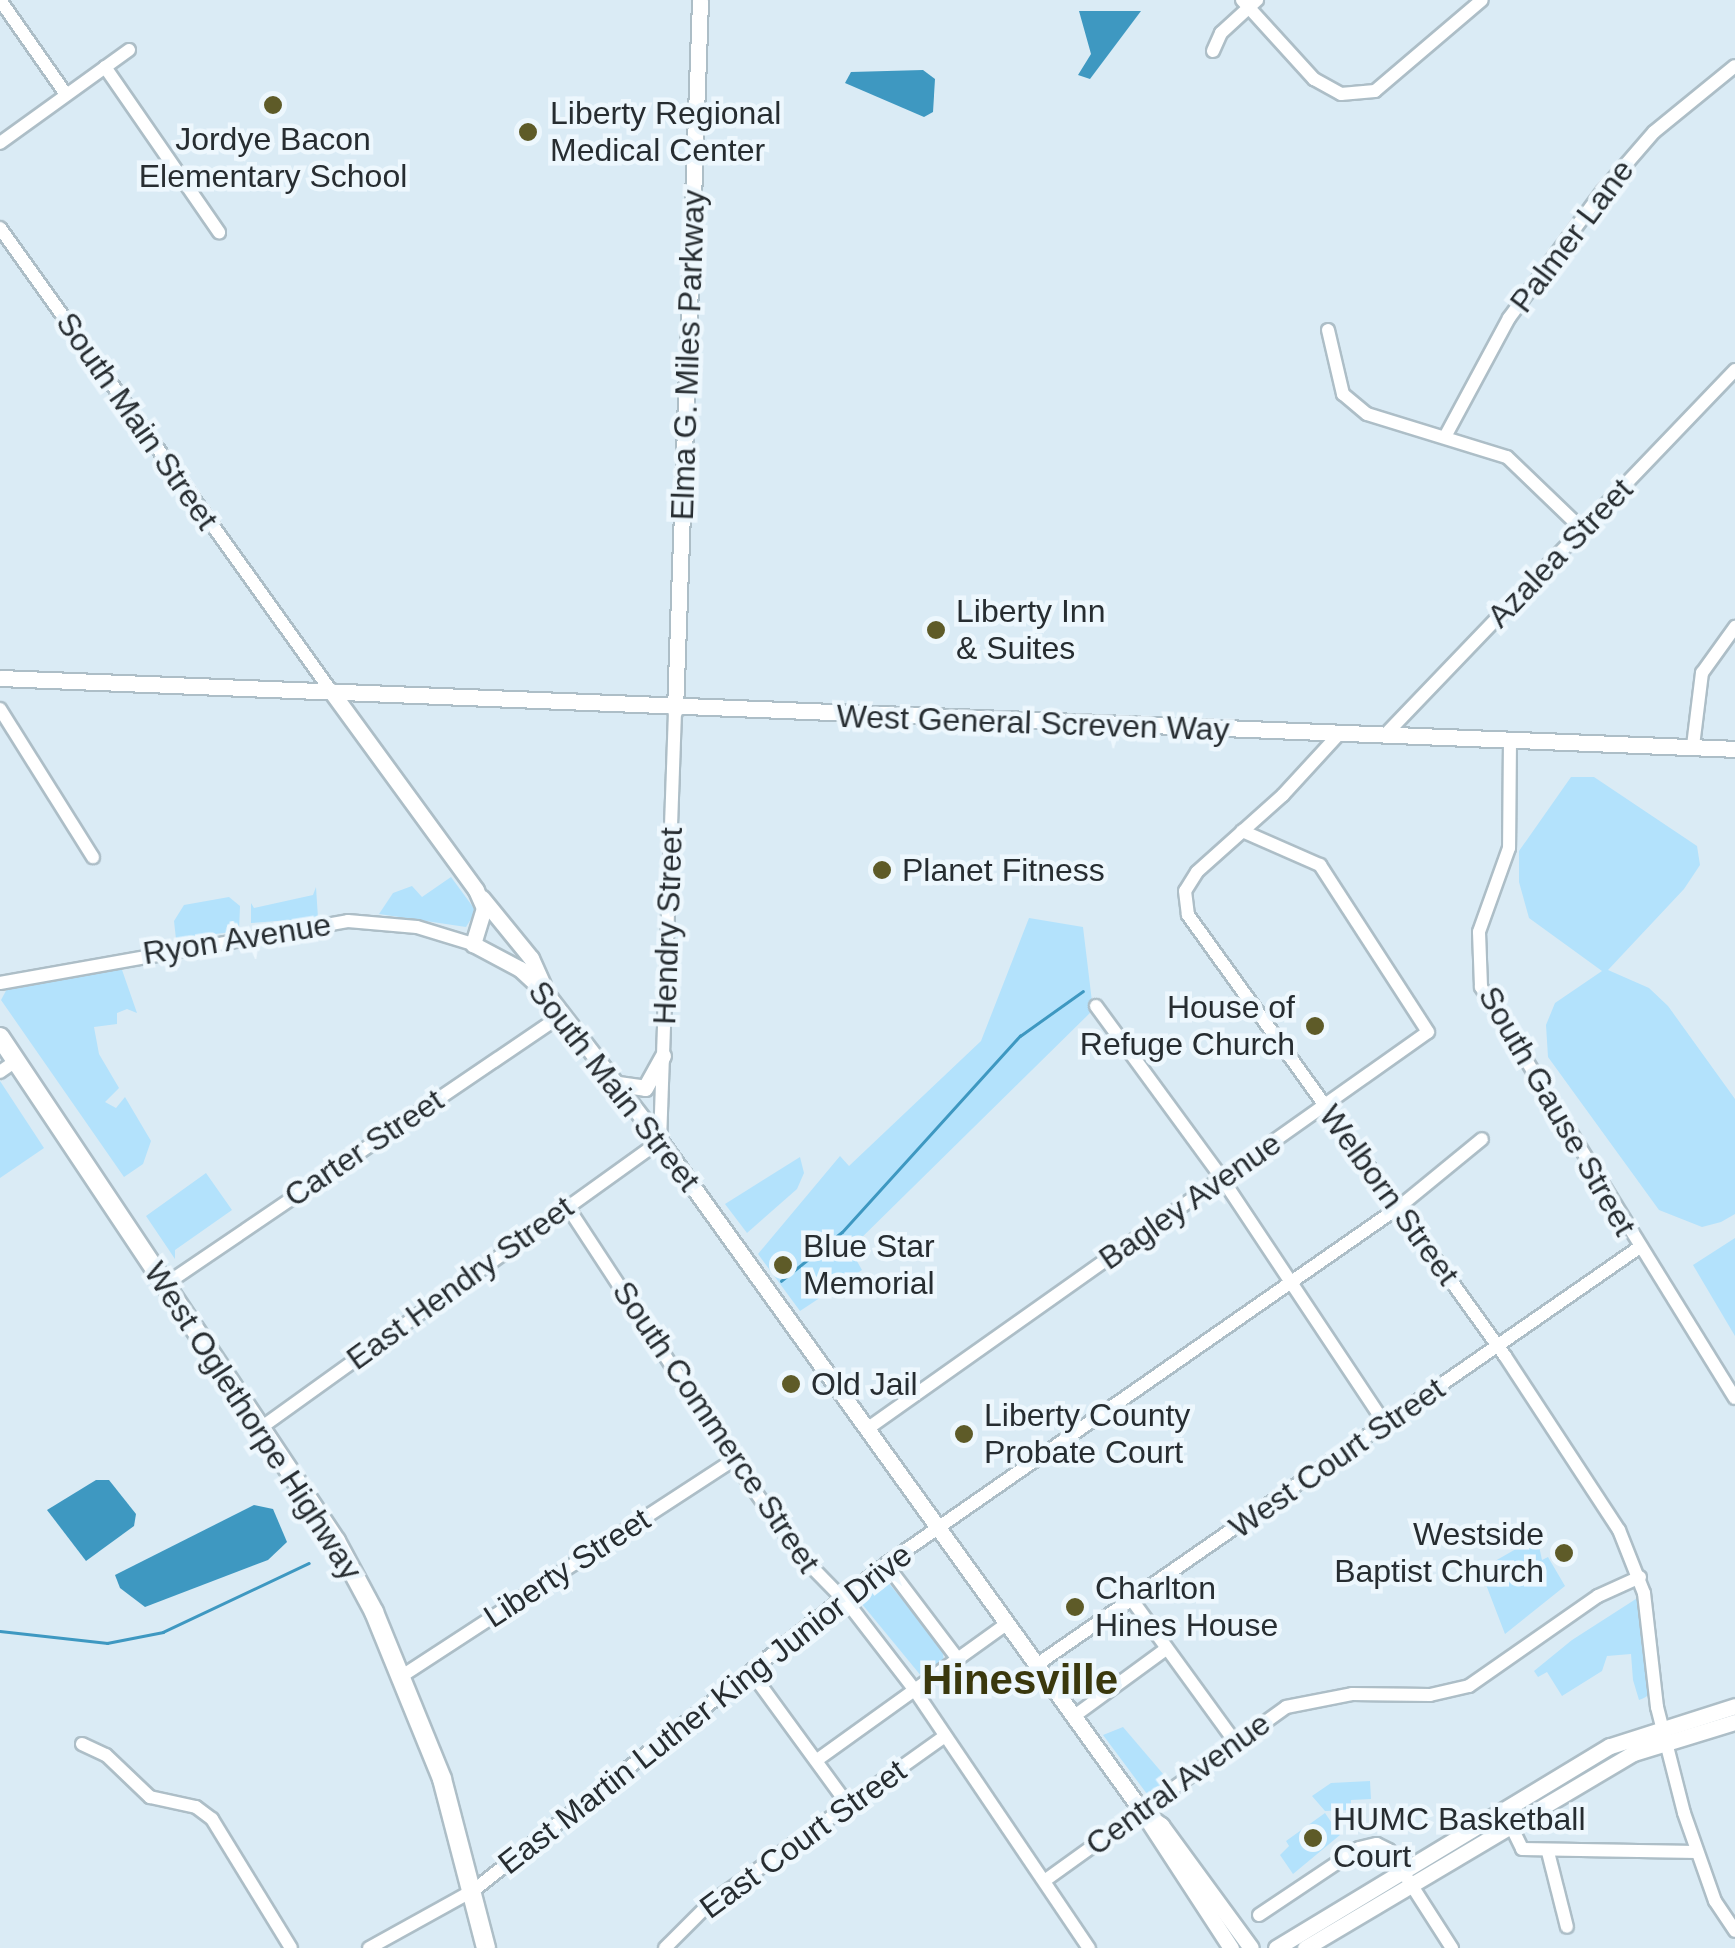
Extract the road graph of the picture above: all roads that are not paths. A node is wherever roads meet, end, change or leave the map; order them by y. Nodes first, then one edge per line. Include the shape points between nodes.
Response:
1 (0, 0) edge
2 (700, 0) edge
3 (1482, 0) edge
4 (1249, 2) edge
5 (129, 50) dead end
6 (1213, 50) dead end
7 (1735, 66) edge
8 (104, 67) junction
9 (66, 92) junction
10 (0, 143) edge
11 (0, 228) edge
12 (219, 232) dead end
13 (1328, 330) dead end
14 (1735, 370) edge
15 (1446, 435) junction
16 (1584, 531) junction
17 (1735, 627) edge
18 (0, 678) edge
19 (331, 691) junction
20 (0, 709) edge
21 (674, 710) junction
22 (1338, 734) junction
23 (1384, 736) junction
24 (1510, 740) junction
25 (1693, 746) junction
26 (1735, 748) edge
27 (1242, 831) junction
28 (93, 857) dead end
29 (476, 890) junction
30 (473, 944) junction
31 (0, 983) edge
32 (546, 993) junction
33 (1096, 1006) dead end
34 (562, 1014) junction
35 (0, 1037) edge
36 (663, 1056) junction
37 (16, 1061) junction
38 (0, 1072) edge
39 (615, 1082) junction
40 (1325, 1106) junction
41 (1482, 1139) dead end
42 (660, 1141) junction
43 (1221, 1177) junction
44 (567, 1206) junction
45 (1400, 1206) junction
46 (1637, 1249) junction
47 (1289, 1283) junction
48 (166, 1284) junction
49 (1497, 1348) junction
50 (1735, 1398) edge
51 (1386, 1425) junction
52 (262, 1427) junction
53 (867, 1429) junction
54 (733, 1460) junction
55 (937, 1528) junction
56 (886, 1564) junction
57 (1640, 1577) junction
58 (1132, 1600) junction
59 (840, 1601) junction
60 (1006, 1624) junction
61 (1166, 1648) junction
62 (957, 1658) junction
63 (1035, 1666) junction
64 (751, 1672) junction
65 (402, 1676) junction
66 (914, 1689) junction
67 (1735, 1706) edge
68 (1073, 1717) junction
69 (1735, 1722) edge
70 (1663, 1732) junction
71 (944, 1736) junction
72 (1235, 1742) junction
73 (82, 1744) dead end
74 (817, 1760) junction
75 (848, 1805) junction
76 (1141, 1810) junction
77 (1511, 1826) junction
78 (1548, 1852) junction
79 (1697, 1852) junction
80 (1047, 1879) junction
81 (1405, 1880) junction
82 (474, 1890) junction
83 (1258, 1915) dead end
84 (1567, 1927) dead end
85 (1735, 1931) edge
86 (291, 1948) edge
87 (369, 1948) edge
88 (486, 1948) edge
89 (665, 1948) edge
90 (1089, 1948) edge
91 (1231, 1948) edge
92 (1251, 1948) edge
93 (1276, 1948) edge
94 (1305, 1948) edge
95 (1452, 1948) edge

1 - 9 street
2 - 21 main road, Elma G. Miles Parkway
3 - 4 street via 1375,91 1341,94 1314,79
4 - 6 street
5 - 8 street
7 - 15 street, Palmer Lane via 1654,132 1602,192 1509,318
8 - 9 street
8 - 12 street
9 - 10 street
11 - 19 street, South Main Street
13 - 15 street via 1343,394 1386,424
14 - 16 street, Azalea Street
15 - 16 street via 1507,456
16 - 23 street, Azalea Street
17 - 25 street via 1702,673
18 - 19 main road, West General Screven Way
19 - 21 main road, West General Screven Way
19 - 29 main road, South Main Street
20 - 28 street
21 - 22 main road, West General Screven Way
21 - 36 street, Hendry Street
22 - 23 main road, West General Screven Way
22 - 27 street, Welborn Street
23 - 24 main road, West General Screven Way
24 - 25 main road, West General Screven Way
24 - 46 street, South Gause Street via 1510,848 1479,932 1478,976
25 - 26 main road, West General Screven Way
27 - 40 street, Welborn Street via 1197,872 1185,891 1188,915
27 - 40 street, Bagley Avenue via 1320,866 1428,1032
29 - 30 main road via 484,908
29 - 32 main road, South Main Street via 531,958
30 - 31 street, Ryon Avenue via 417,927 348,921
30 - 32 main road, South Main Street via 520,969
32 - 34 main road, South Main Street
33 - 43 street
34 - 39 main road, South Main Street
34 - 48 street, Carter Street
35 - 37 highway, West Oglethorpe Highway
36 - 39 main road via 645,1088
36 - 42 street, Hendry Street
37 - 38 street
37 - 48 highway, West Oglethorpe Highway
39 - 42 main road, South Main Street
40 - 43 street, Bagley Avenue
40 - 45 street, Welborn Street
41 - 45 street, East Martin Luther King Junior Drive
42 - 44 street, East Hendry Street
42 - 53 main road, South Main Street
43 - 47 street
43 - 53 street, Bagley Avenue
44 - 52 street, East Hendry Street
44 - 54 street, South Commerce Street
45 - 47 street, East Martin Luther King Junior Drive
45 - 49 street, Welborn Street
46 - 49 street, West Court Street
46 - 50 street, South Gause Street
47 - 51 street
47 - 55 street, East Martin Luther King Junior Drive
48 - 52 highway, West Oglethorpe Highway
49 - 51 street, West Court Street
49 - 57 street, Welborn Street via 1596,1490
51 - 58 street, West Court Street
52 - 65 highway, West Oglethorpe Highway via 336,1541
53 - 55 main road, South Main Street
54 - 59 street, South Commerce Street
54 - 65 street, Liberty Street
55 - 56 street, East Martin Luther King Junior Drive
55 - 60 main road, South Main Street
56 - 59 street, East Martin Luther King Junior Drive
56 - 62 street
57 - 70 street, Welborn Street
57 - 72 street, Central Avenue via 1598,1596 1469,1686 1286,1706
58 - 61 street
58 - 63 street, West Court Street
59 - 64 street, East Martin Luther King Junior Drive
59 - 66 street, South Commerce Street
60 - 62 street
60 - 63 main road, South Main Street
61 - 68 street
61 - 72 street
62 - 66 street
63 - 68 main road, South Main Street
64 - 74 street
64 - 82 street, East Martin Luther King Junior Drive
65 - 82 highway, West Oglethorpe Highway via 442,1779
66 - 71 street, South Commerce Street
66 - 74 street
67 - 70 main road
68 - 76 main road, South Main Street
69 - 70 main road
70 - 77 main road
70 - 79 street, Welborn Street
70 - 81 main road via 1610,1746
71 - 75 street, East Court Street
71 - 80 street, South Commerce Street
72 - 76 street, Central Avenue
73 - 86 street via 106,1755 150,1797 196,1807 212,1818
74 - 75 street
75 - 89 street, East Court Street via 708,1905
76 - 80 street, Central Avenue
76 - 91 main road
76 - 92 main road via 1160,1825
77 - 78 street via 1522,1849
77 - 81 main road
78 - 79 street
78 - 84 street
79 - 85 street, Welborn Street
80 - 90 street, South Commerce Street via 1052,1897
81 - 83 street via 1384,1846 1359,1848
81 - 93 main road via 1344,1902
81 - 94 main road
81 - 95 street
82 - 87 street, East Martin Luther King Junior Drive
82 - 88 highway, West Oglethorpe Highway

